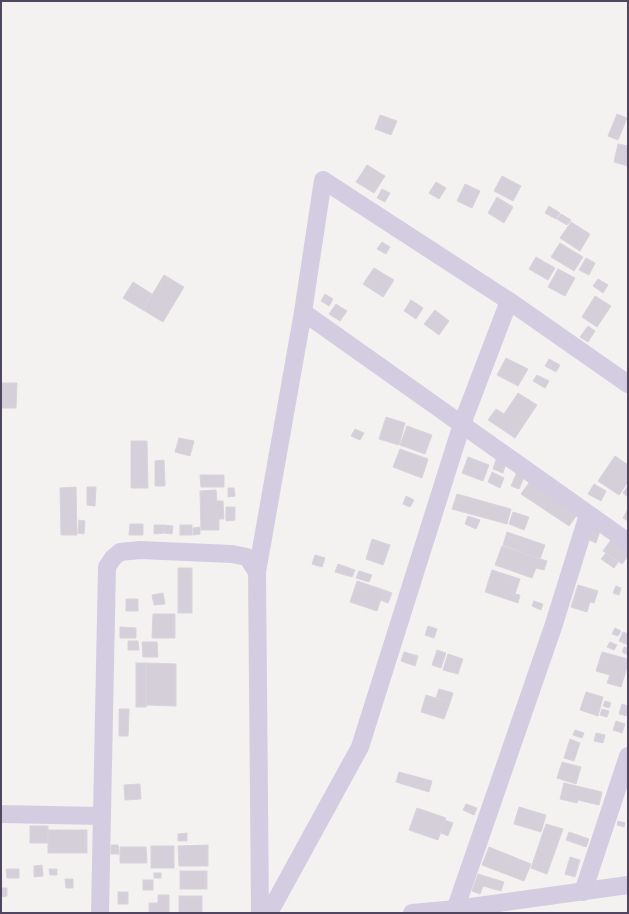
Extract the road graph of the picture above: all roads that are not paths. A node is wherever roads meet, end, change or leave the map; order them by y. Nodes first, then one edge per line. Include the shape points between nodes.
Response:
1 (509, 301) junction
2 (303, 312) junction
3 (628, 384) edge
4 (462, 424) junction
5 (588, 515) junction
6 (628, 542) edge
7 (256, 572) junction
8 (628, 756) edge
9 (1, 814) edge
10 (102, 816) junction
11 (628, 885) edge
12 (583, 892) junction
13 (455, 911) edge
14 (100, 913) edge
15 (260, 913) edge
16 (269, 913) edge
17 (412, 913) edge

1 - 2 street via 323,180
1 - 3 street
1 - 4 street
2 - 4 street
2 - 7 street
4 - 5 street
4 - 16 street via 360,747
5 - 6 street
5 - 13 street via 553,627
7 - 10 street via 247,557 232,554 140,550 120,552 113,558 108,566
7 - 15 street
8 - 12 street
9 - 10 street
10 - 14 street
11 - 12 street
12 - 13 street
13 - 17 street

